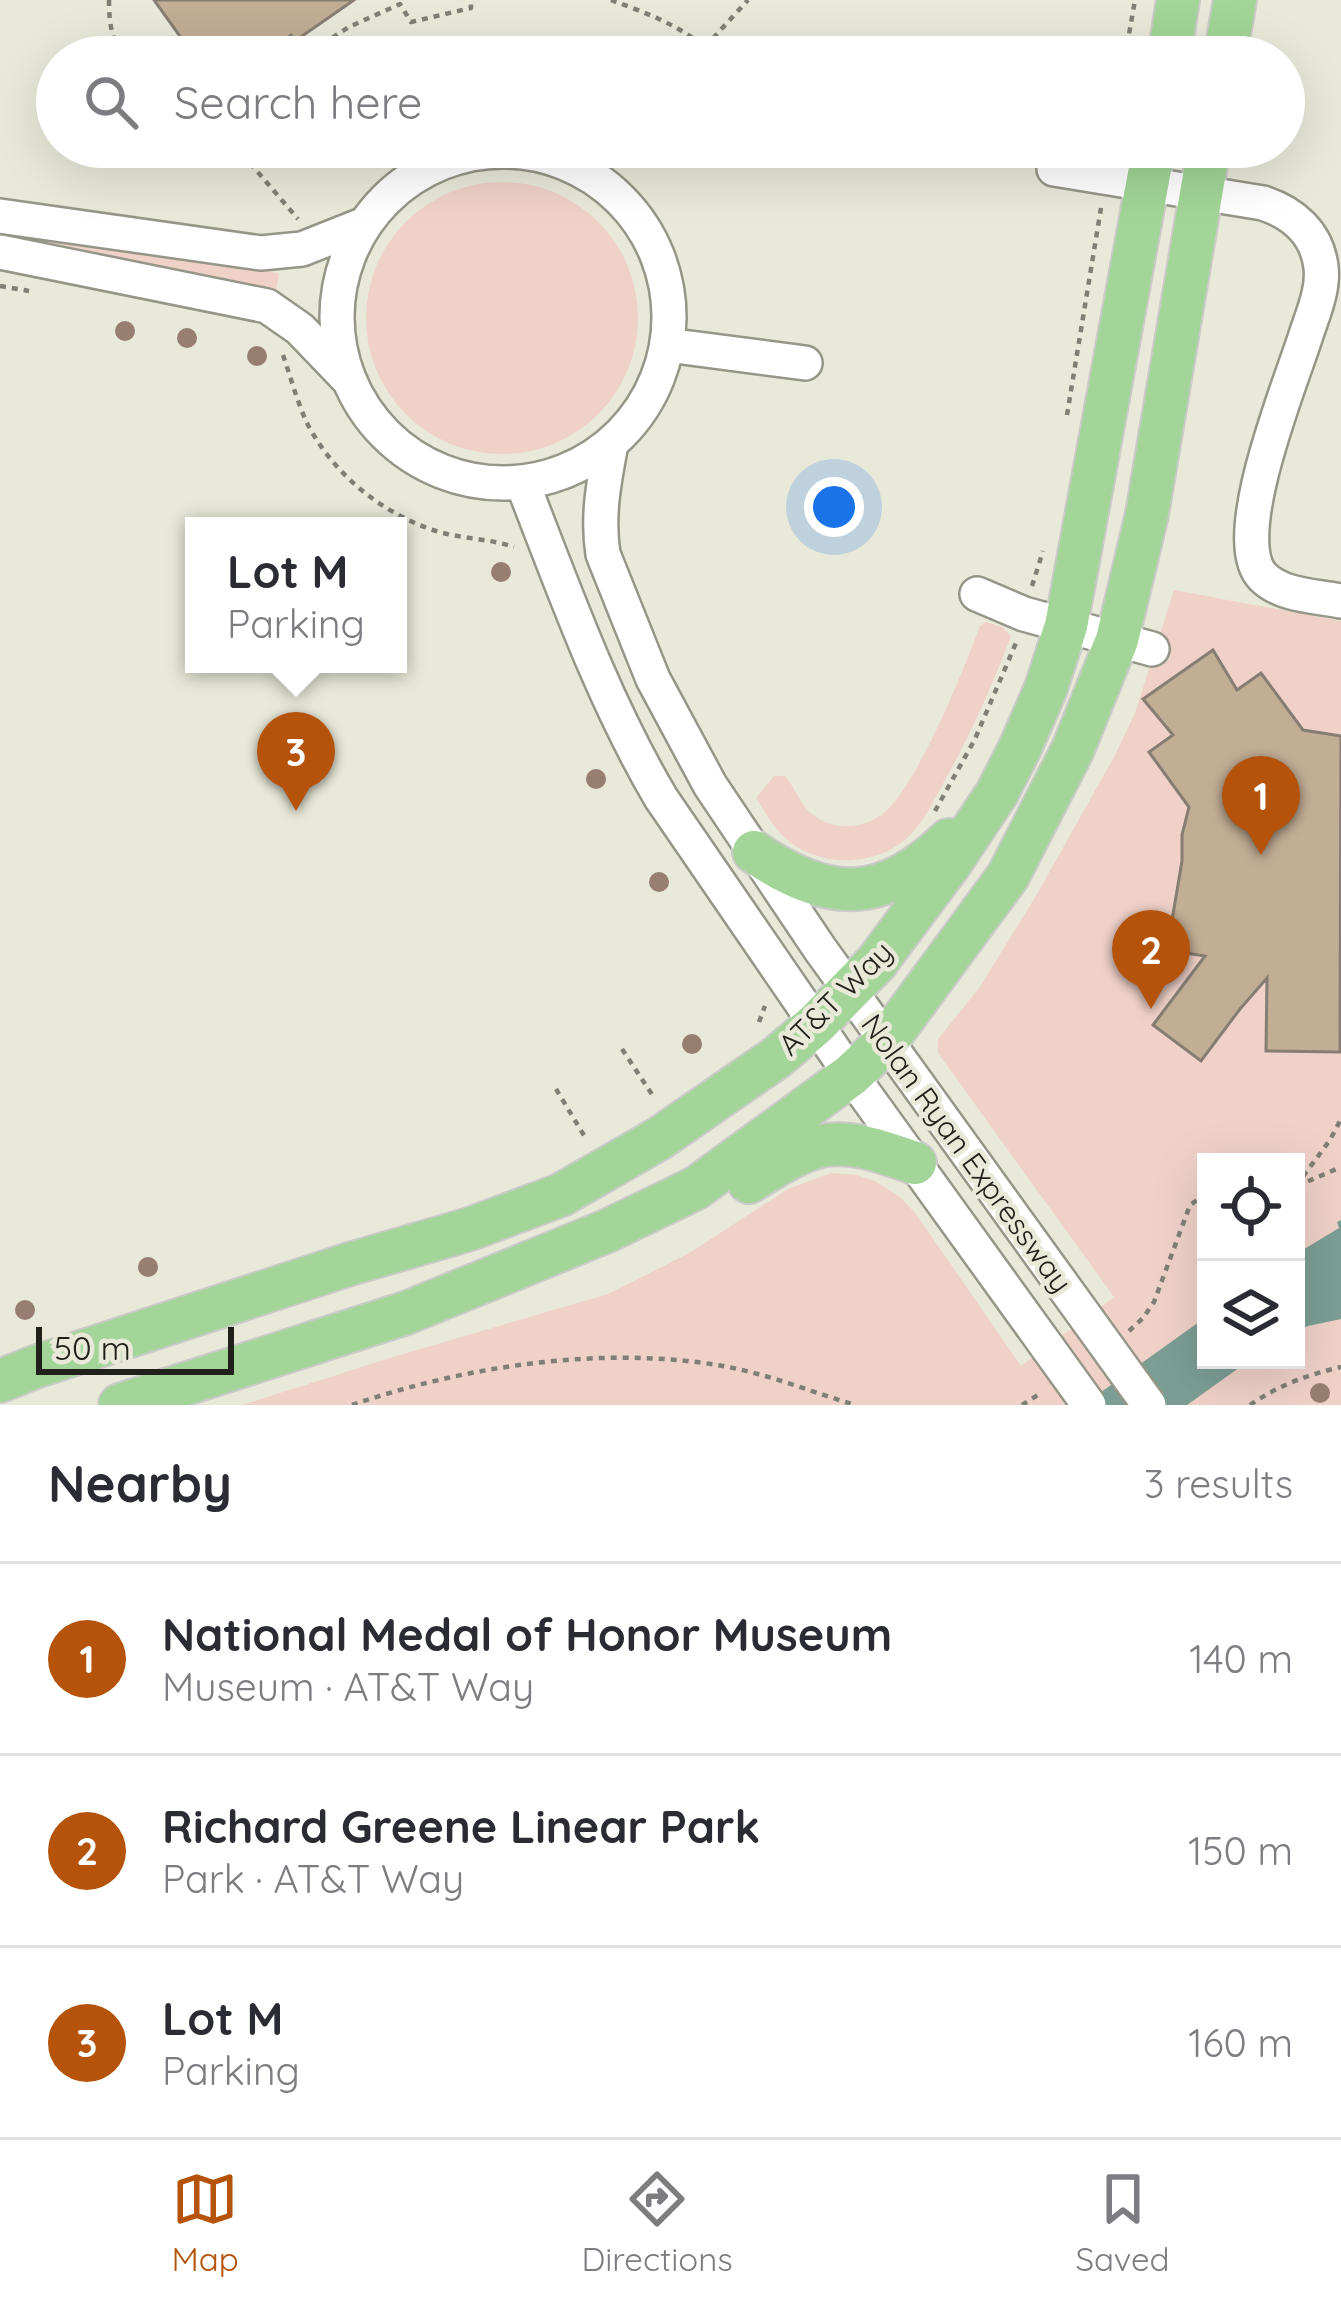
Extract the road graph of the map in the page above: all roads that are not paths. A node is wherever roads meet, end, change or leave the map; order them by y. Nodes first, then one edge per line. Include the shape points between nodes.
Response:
1 (1178, 0) edge
2 (1235, 0) edge
3 (1172, 36) edge
4 (1229, 36) edge
5 (430, 168) edge
6 (574, 168) edge
7 (1078, 168) edge
8 (1150, 168) edge
9 (1157, 168) edge
10 (1206, 168) edge
11 (1054, 169) dead end
12 (1202, 192) junction
13 (0, 216) edge
14 (365, 224) junction
15 (0, 252) edge
16 (667, 345) junction
17 (805, 363) dead end
18 (349, 380) junction
19 (611, 444) junction
20 (522, 482) junction
21 (976, 594) dead end
22 (1341, 601) edge
23 (1066, 626) junction
24 (1135, 645) junction
25 (997, 793) junction
26 (754, 852) junction
27 (850, 991) junction
28 (816, 1024) junction
29 (886, 1042) junction
30 (851, 1075) junction
31 (915, 1163) junction
32 (607, 1231) junction
33 (0, 1381) edge
34 (120, 1405) edge
35 (1089, 1405) edge
36 (1149, 1405) edge

1 - 3 main road
2 - 4 main road
5 - 14 street
6 - 16 street via 618,198 650,241 667,291
7 - 11 street
8 - 23 main road, AT&T Way
9 - 12 street
10 - 12 main road, AT&T Way
12 - 22 street via 1282,209 1317,248 1322,284 1258,489 1250,544 1258,573 1270,583
12 - 24 main road, AT&T Way via 1148,514
13 - 14 street via 262,253 302,249
14 - 18 street via 337,302
15 - 18 street via 267,306
16 - 17 street
16 - 19 street via 642,410
18 - 20 street via 378,427 419,461 469,480
19 - 20 street via 569,470
19 - 26 street, Nolan Ryan Expressway via 600,506 603,554 673,718
20 - 28 street, Nolan Ryan Expressway via 634,752
21 - 23 street
23 - 24 street
23 - 25 main road, AT&T Way
24 - 29 main road, AT&T Way via 1008,876
25 - 26 main road via 928,861 879,887 827,886
25 - 27 main road, AT&T Way
26 - 27 street, Nolan Ryan Expressway
27 - 28 main road, AT&T Way
27 - 29 street, Nolan Ryan Expressway
28 - 30 street, Nolan Ryan Expressway
28 - 33 main road, AT&T Way via 660,1138 561,1195
29 - 30 main road, AT&T Way
29 - 36 street, Nolan Ryan Expressway, bridge
30 - 31 street, Nolan Ryan Expressway
30 - 32 main road, AT&T Way via 696,1188
31 - 32 main road via 828,1143 793,1155 664,1235
31 - 35 street, Nolan Ryan Expressway, bridge
32 - 34 main road, AT&T Way via 406,1313

